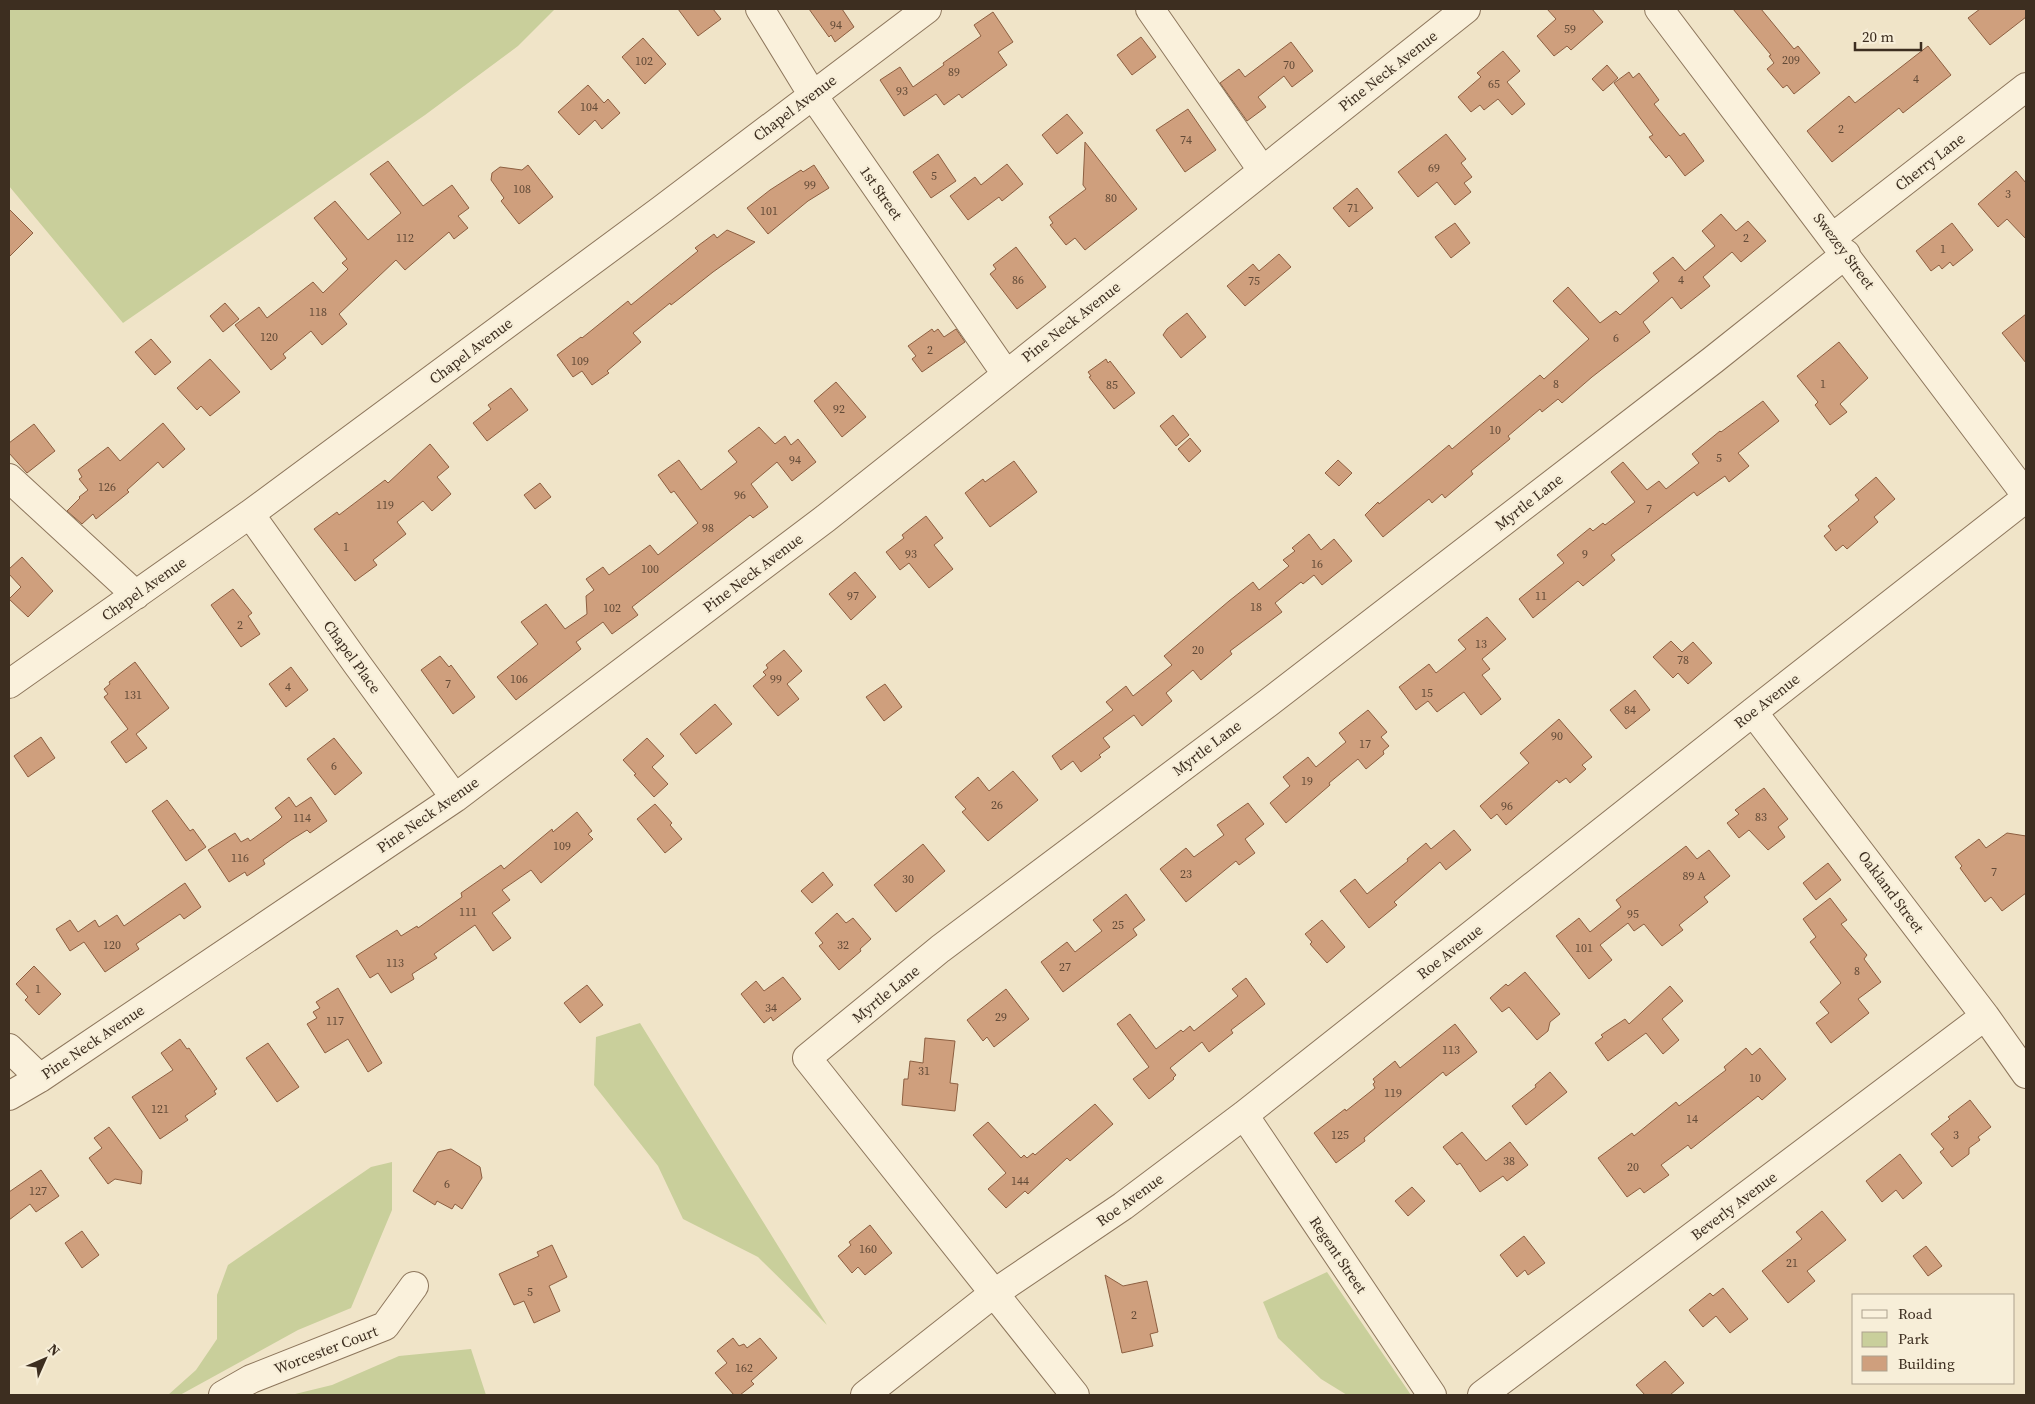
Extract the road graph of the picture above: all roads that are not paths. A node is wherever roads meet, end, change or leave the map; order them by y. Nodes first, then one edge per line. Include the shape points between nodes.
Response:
1 (760, 9) edge
2 (927, 9) edge
3 (1150, 9) edge
4 (1466, 9) edge
5 (1659, 9) edge
6 (2026, 87) edge
7 (812, 94) junction
8 (1262, 170) junction
9 (1840, 246) junction
10 (1006, 374) junction
11 (9, 478) edge
12 (2026, 497) edge
13 (250, 514) junction
14 (136, 595) junction
15 (9, 684) edge
16 (1753, 712) junction
17 (455, 798) junction
18 (1985, 1016) junction
19 (9, 1048) edge
20 (2026, 1074) edge
21 (40, 1078) junction
22 (9, 1096) edge
23 (1244, 1115) junction
24 (414, 1286) dead end
25 (993, 1294) junction
26 (223, 1395) edge
27 (866, 1395) edge
28 (1075, 1395) edge
29 (1432, 1395) edge
30 (1482, 1395) edge

1 - 7 street, 1st Street
2 - 7 street, Chapel Avenue
3 - 8 street
4 - 8 street, Pine Neck Avenue
5 - 9 street, Swezey Street
6 - 9 street, Cherry Lane
7 - 10 street, 1st Street
7 - 13 street, Chapel Avenue via 661,210
8 - 10 street, Pine Neck Avenue
9 - 12 street, Swezey Street
9 - 25 street, Myrtle Lane via 1713,360 1276,697 940,949 807,1058
10 - 17 street, Pine Neck Avenue via 826,518
11 - 14 street
12 - 16 street, Roe Avenue
13 - 14 street, Chapel Avenue
13 - 17 street, Chapel Place
14 - 15 street, Chapel Avenue
16 - 18 street, Oakland Street
16 - 23 street, Roe Avenue
17 - 21 street, Pine Neck Avenue
18 - 20 street, Oakland Street
18 - 30 street, Beverly Avenue
19 - 21 street
21 - 22 street, Pine Neck Avenue
23 - 25 street, Roe Avenue via 1123,1206
23 - 29 street, Regent Street
24 - 26 street, Worcester Court via 385,1326 251,1379
25 - 27 street, Roe Avenue
25 - 28 street

